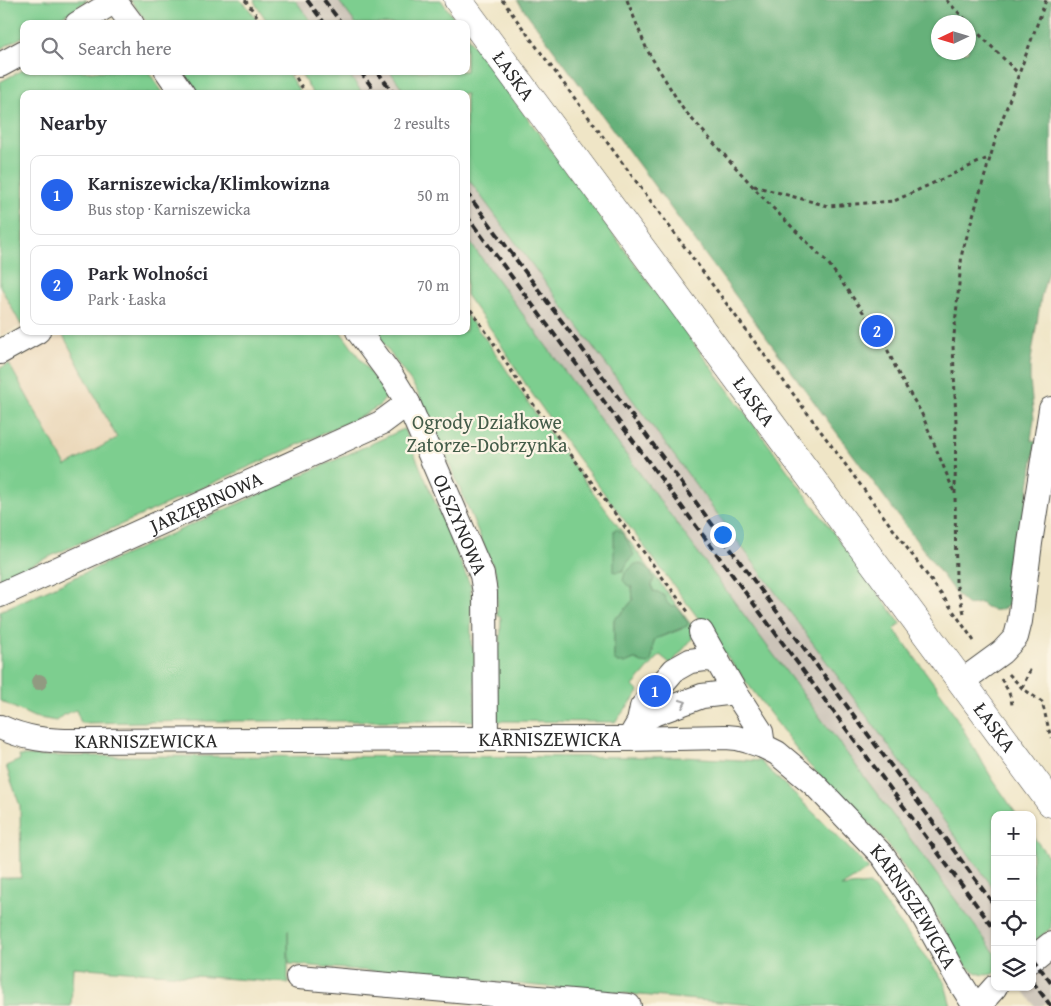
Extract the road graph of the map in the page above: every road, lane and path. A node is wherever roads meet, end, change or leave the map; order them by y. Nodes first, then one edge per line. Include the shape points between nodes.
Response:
1 (114, 0) edge
2 (245, 0) edge
3 (458, 0) edge
4 (502, 0) edge
5 (627, 0) edge
6 (946, 0) edge
7 (1046, 0) edge
8 (960, 15) edge
9 (83, 20) edge
10 (129, 20) edge
11 (260, 20) edge
12 (976, 31) edge
13 (20, 54) edge
14 (0, 65) edge
15 (1019, 74) junction
16 (170, 75) edge
17 (294, 75) edge
18 (181, 90) edge
19 (304, 90) edge
20 (991, 157) junction
21 (753, 186) junction
22 (470, 309) edge
23 (31, 335) edge
24 (361, 335) edge
25 (0, 352) edge
26 (408, 403) junction
27 (1051, 409) edge
28 (955, 493) junction
29 (1040, 545) edge
30 (0, 595) edge
31 (964, 614) dead end
32 (701, 632) joint
33 (717, 660) junction
34 (997, 666) junction
35 (1032, 668) dead end
36 (961, 682) junction
37 (1022, 688) junction
38 (735, 692) junction
39 (0, 728) edge
40 (633, 731) junction
41 (1051, 738) edge
42 (486, 739) junction
43 (764, 746) junction
44 (1051, 804) edge
45 (1051, 944) edge
46 (1036, 956) edge
47 (298, 977) dead end
48 (991, 991) edge
49 (629, 1006) edge
50 (975, 1006) edge
51 (982, 1006) edge

1 - 9 street
1 - 10 street
2 - 11 path
3 - 36 main road, ŁASKA
4 - 34 path
5 - 21 path via 647,50 683,109
6 - 8 path
7 - 15 path
12 - 15 path
13 - 14 street
15 - 20 path
16 - 18 street
17 - 19 path
20 - 21 path via 894,201 828,206
20 - 28 path via 962,252 953,346
21 - 28 path via 828,263 883,340 921,412
22 - 32 path via 528,397
23 - 25 street
24 - 26 street, OLSZYNOWA
26 - 30 street, JARZĘBINOWA via 381,423
26 - 42 street, OLSZYNOWA via 482,575 485,593
27 - 29 street
28 - 31 path via 956,583
29 - 34 street via 1016,637 1002,652
32 - 33 street
33 - 38 street
33 - 40 street via 690,660 674,670 642,707
34 - 36 street
34 - 37 path
35 - 37 path
36 - 44 main road, ŁASKA
37 - 41 path via 1042,702
40 -> 38 street via 656,713 702,696
38 - 43 street via 761,732
39 - 42 street, KARNISZEWICKA via 41,740 76,741
40 - 42 street, KARNISZEWICKA
40 - 43 street, KARNISZEWICKA via 737,738
43 - 50 street, KARNISZEWICKA via 814,784 882,855 921,912
45 - 46 street
47 - 49 street
48 - 51 street

